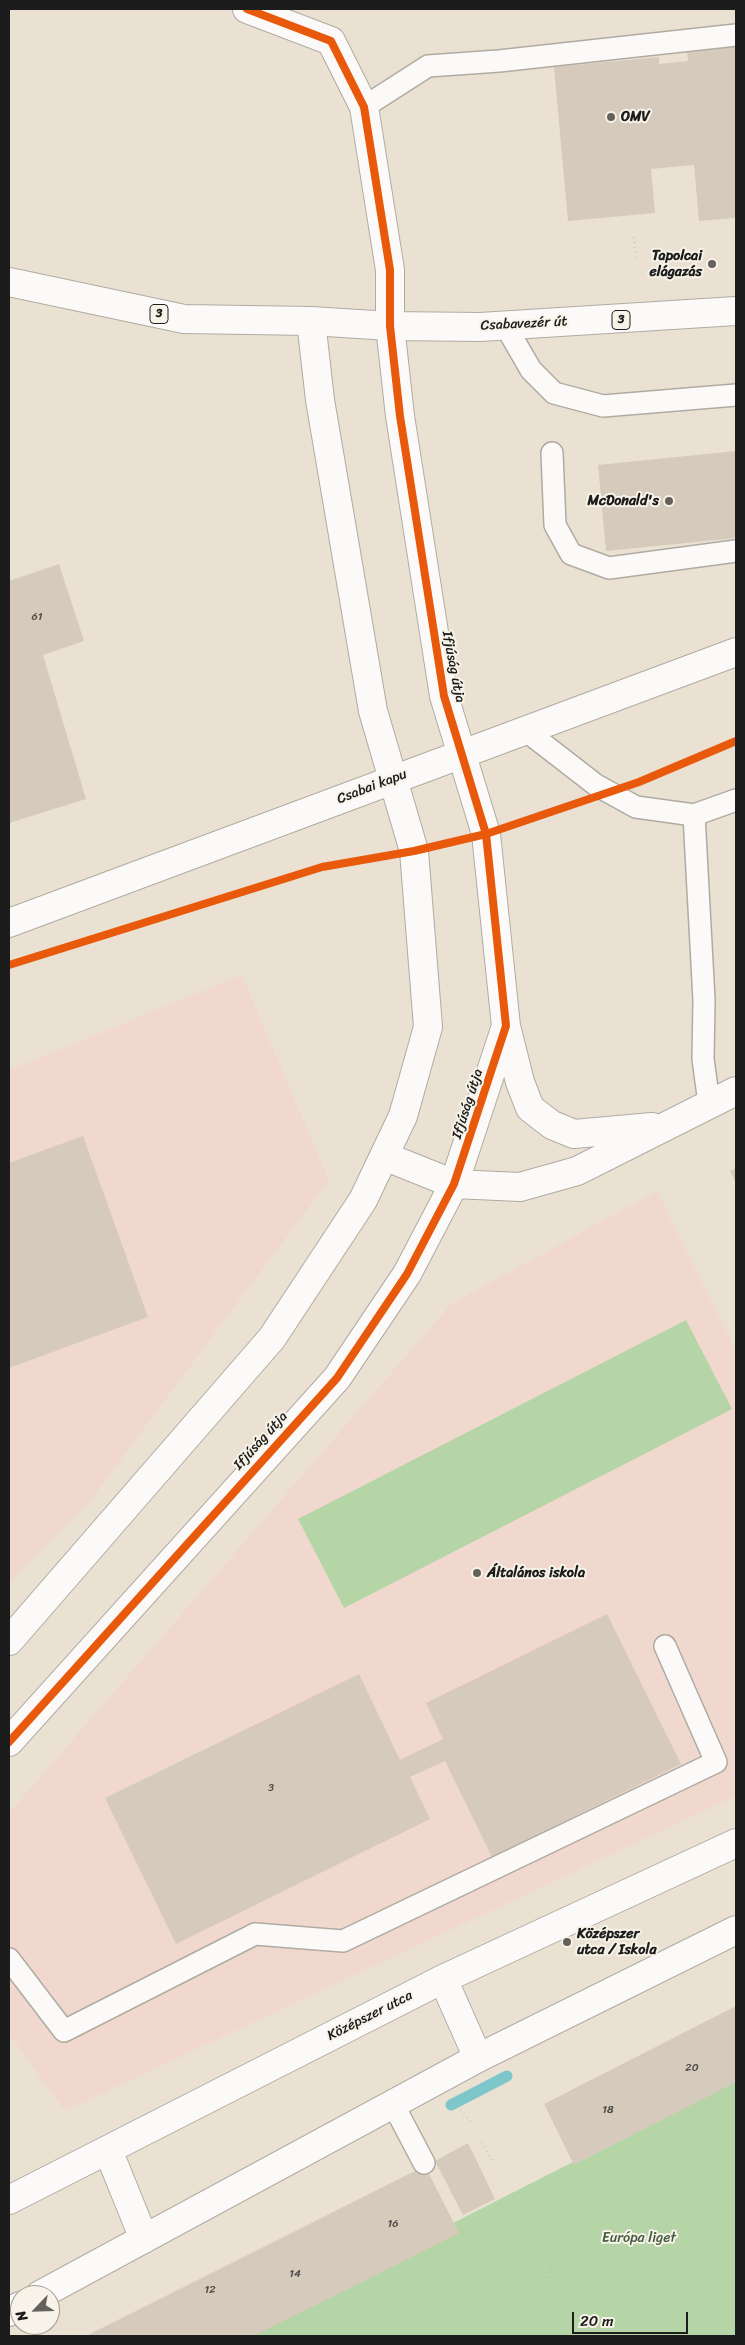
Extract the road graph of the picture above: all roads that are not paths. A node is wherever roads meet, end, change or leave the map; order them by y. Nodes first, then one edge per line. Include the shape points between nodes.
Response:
1 (247, 9) edge
2 (736, 35) edge
3 (364, 107) junction
4 (9, 282) edge
5 (736, 311) edge
6 (311, 321) junction
7 (505, 325) junction
8 (390, 326) junction
9 (736, 395) edge
10 (552, 453) dead end
11 (736, 552) edge
12 (736, 652) edge
13 (525, 730) junction
14 (463, 752) junction
15 (394, 779) junction
16 (736, 800) edge
17 (694, 815) junction
18 (9, 923) edge
19 (506, 1026) junction
20 (736, 1091) edge
21 (709, 1103) junction
22 (661, 1127) junction
23 (384, 1156) junction
24 (454, 1184) junction
25 (9, 1641) edge
26 (665, 1646) dead end
27 (9, 1742) edge
28 (736, 1843) edge
29 (736, 1930) edge
30 (9, 1959) edge
31 (443, 1979) junction
32 (478, 2058) junction
33 (393, 2104) junction
34 (108, 2150) junction
35 (424, 2163) dead end
36 (9, 2200) edge
37 (144, 2238) junction
38 (58, 2285) edge

1 - 3 street, Ifjúság útja via 332,41
2 - 3 lane via 428,66
3 - 8 street, Ifjúság útja via 390,270
4 - 6 street, 3 via 184,319
5 - 7 street, Csabavezér út / 3
6 - 8 street, Csabavezér út / 3
6 - 15 street via 320,400 373,711
7 - 8 street, Csabavezér út / 3
7 - 9 lane via 531,370 554,394 603,406
8 - 14 street, Ifjúság útja via 400,416 443,690
10 - 11 lane via 555,525 571,554 609,568
12 - 13 street, Csabai kapu
13 - 14 street, Csabai kapu
13 - 17 lane via 596,785 636,807
14 - 15 street, Csabai kapu
14 - 19 street, Ifjúság útja via 486,834
15 - 18 street, Csabai kapu
15 - 23 street via 414,851 428,1026 403,1116
16 - 17 lane
17 - 21 lane via 704,1059
19 - 22 street via 530,1108 552,1125 574,1134
19 - 24 street, Ifjúság útja
20 - 21 street
21 - 22 street
22 - 24 street via 577,1171 520,1186
23 - 24 street
23 - 25 street via 363,1200 272,1338
24 - 27 street, Ifjúság útja via 407,1274 337,1378
26 - 30 lane via 716,1762 343,1941 254,1934 64,2031
28 - 31 street, Középszer utca
29 - 32 street
31 - 32 street
31 - 34 street, Középszer utca
32 - 33 street
33 - 35 lane
33 - 37 street
34 - 36 street, Középszer utca
34 - 37 street
37 - 38 street

